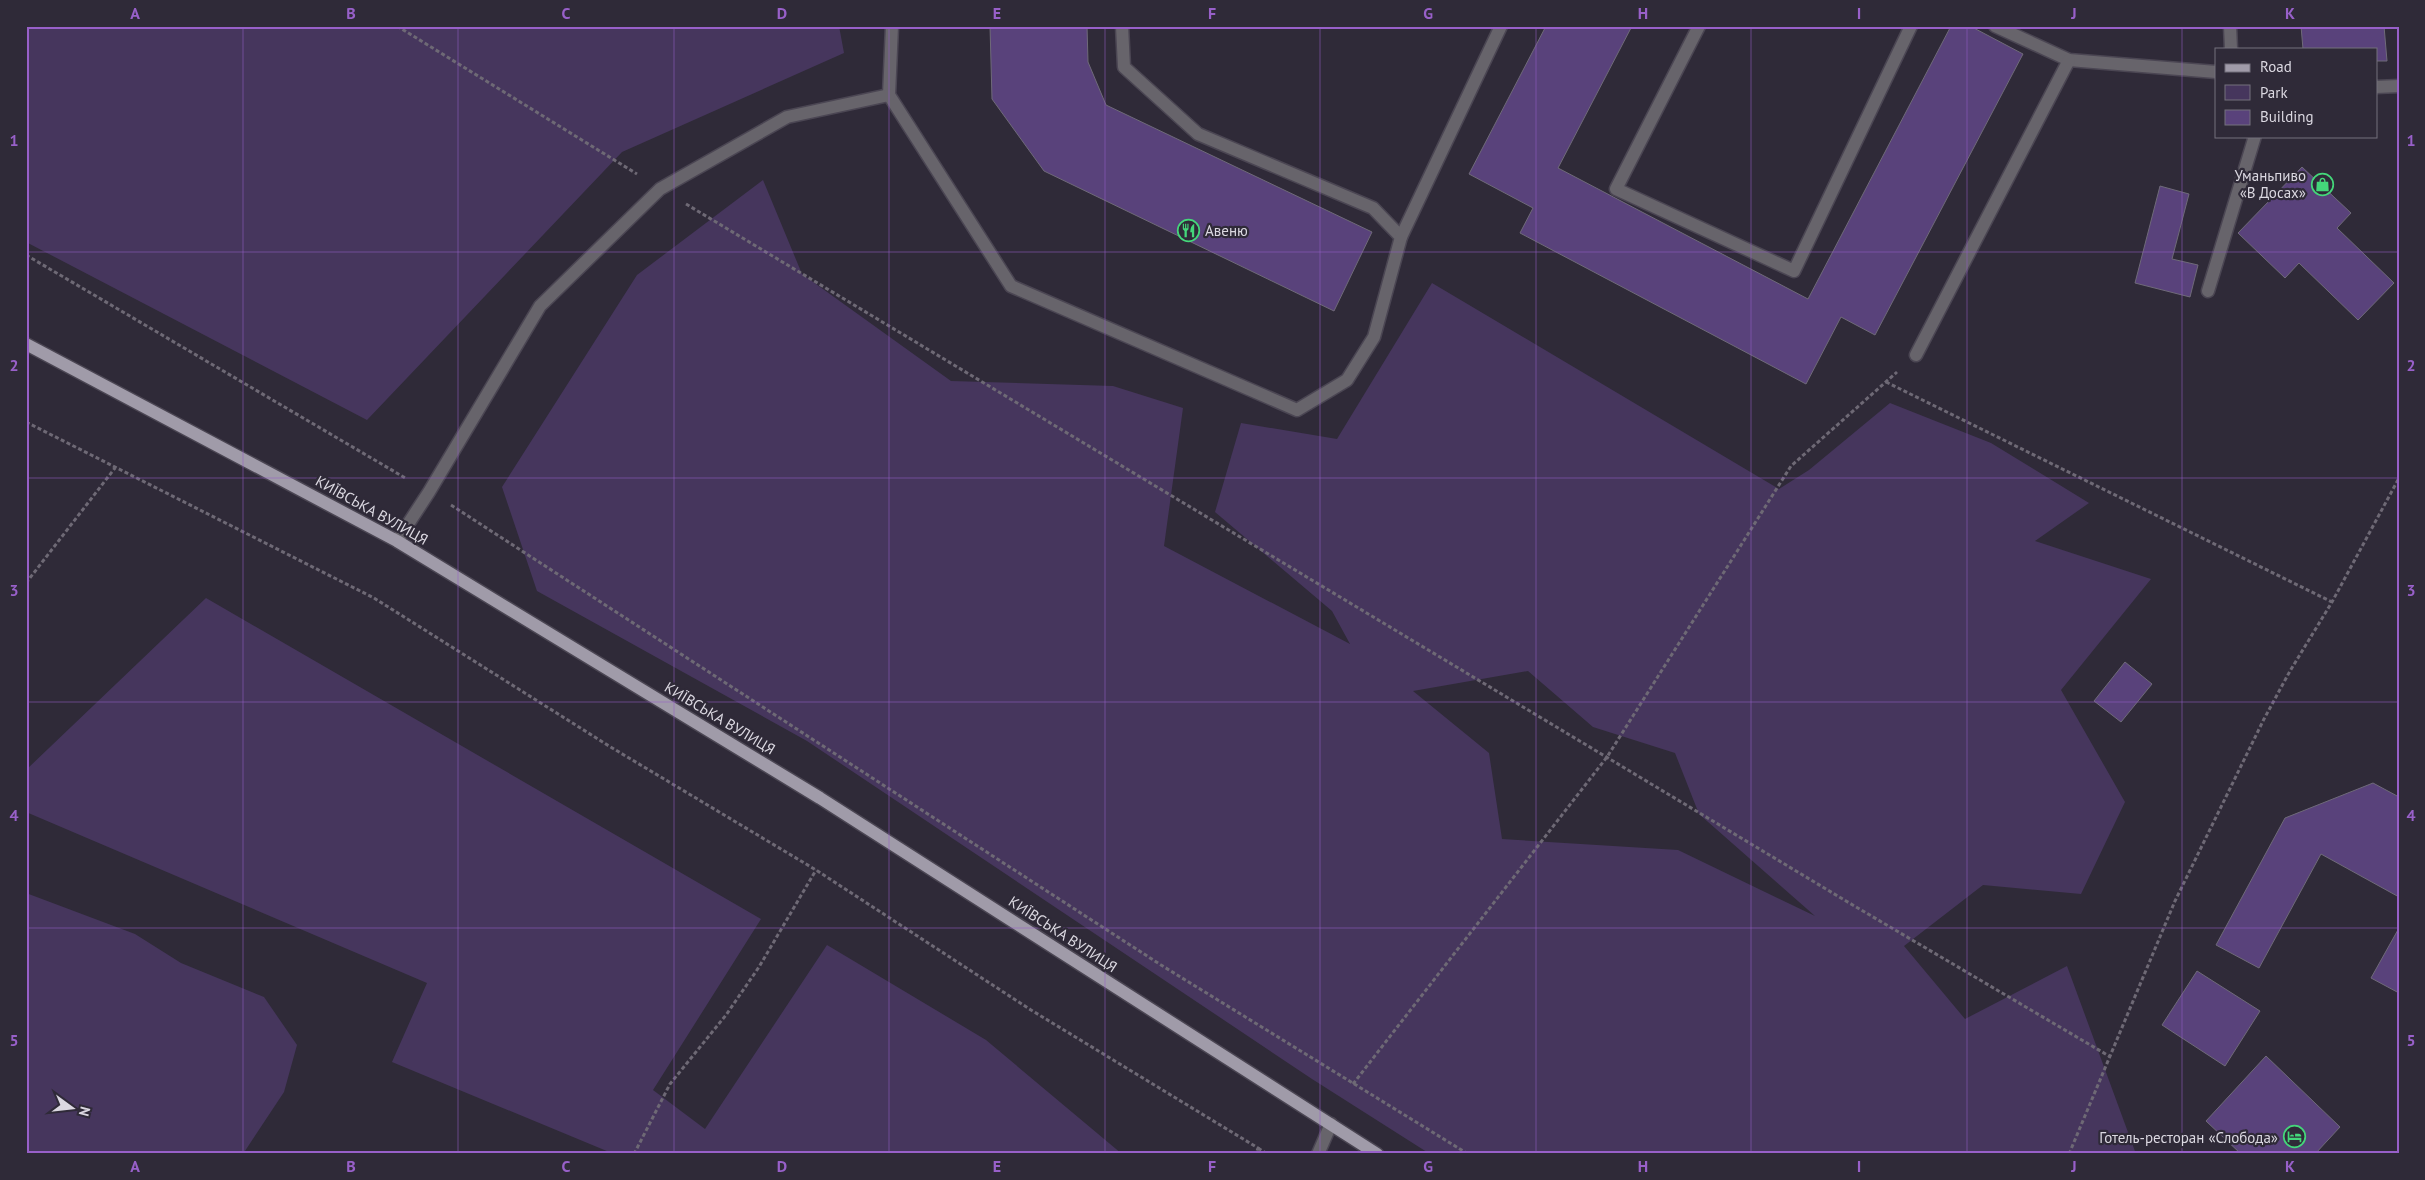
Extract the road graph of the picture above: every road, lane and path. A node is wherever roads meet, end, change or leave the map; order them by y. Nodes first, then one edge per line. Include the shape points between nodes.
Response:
1 (397, 26) edge
2 (892, 26) edge
3 (1122, 26) edge
4 (1500, 26) edge
5 (1699, 26) edge
6 (1911, 26) edge
7 (1995, 26) edge
8 (2230, 26) edge
9 (2231, 48) edge
10 (2069, 60) junction
11 (2215, 72) edge
12 (2399, 86) edge
13 (2378, 87) edge
14 (889, 95) junction
15 (2254, 138) edge
16 (660, 189) junction
17 (1401, 237) junction
18 (26, 255) edge
19 (2208, 291) dead end
20 (26, 344) edge
21 (1916, 355) joint
22 (1886, 382) junction
23 (26, 422) edge
24 (115, 468) junction
25 (2399, 478) edge
26 (429, 492) junction
27 (397, 541) junction
28 (26, 583) edge
29 (2332, 602) junction
30 (1608, 757) junction
31 (816, 870) junction
32 (2109, 1056) junction
33 (1353, 1084) junction
34 (1331, 1124) junction
35 (1258, 1148) junction
36 (634, 1154) edge
37 (1256, 1154) edge
38 (1267, 1154) edge
39 (1318, 1154) edge
40 (1377, 1154) edge
41 (1468, 1154) edge
42 (2069, 1154) edge

1 - 16 path
2 - 14 street
3 - 17 street via 1124,67 1198,134 1372,208
4 - 17 street
5 - 6 street via 1616,189 1794,271
7 - 10 street
8 - 9 street
10 - 11 street
10 - 21 street
12 - 13 street
14 - 16 street via 787,116
14 - 17 street via 1011,286 1297,410 1347,380 1374,337
15 - 19 street
16 - 26 street via 540,306
16 - 30 path
18 - 26 path
20 - 27 main road, КИЇВСЬКА ВУЛИЦЯ
21 - 22 path
22 - 29 path
22 - 30 path via 1791,466
23 - 24 path
24 - 28 path
24 - 31 path via 374,598 609,746
25 - 29 path
26 - 27 street
26 - 33 path via 1161,965
27 - 34 main road, КИЇВСЬКА ВУЛИЦЯ via 820,798
29 - 32 path via 2264,719 2183,884
30 - 32 path
30 - 33 path
31 - 35 path via 1031,1010
31 - 36 path via 759,967 726,1015 670,1084
32 - 42 path
33 - 41 path
34 - 39 street
34 - 40 main road, КИЇВСЬКА ВУЛИЦЯ
35 - 37 path
35 - 38 path

